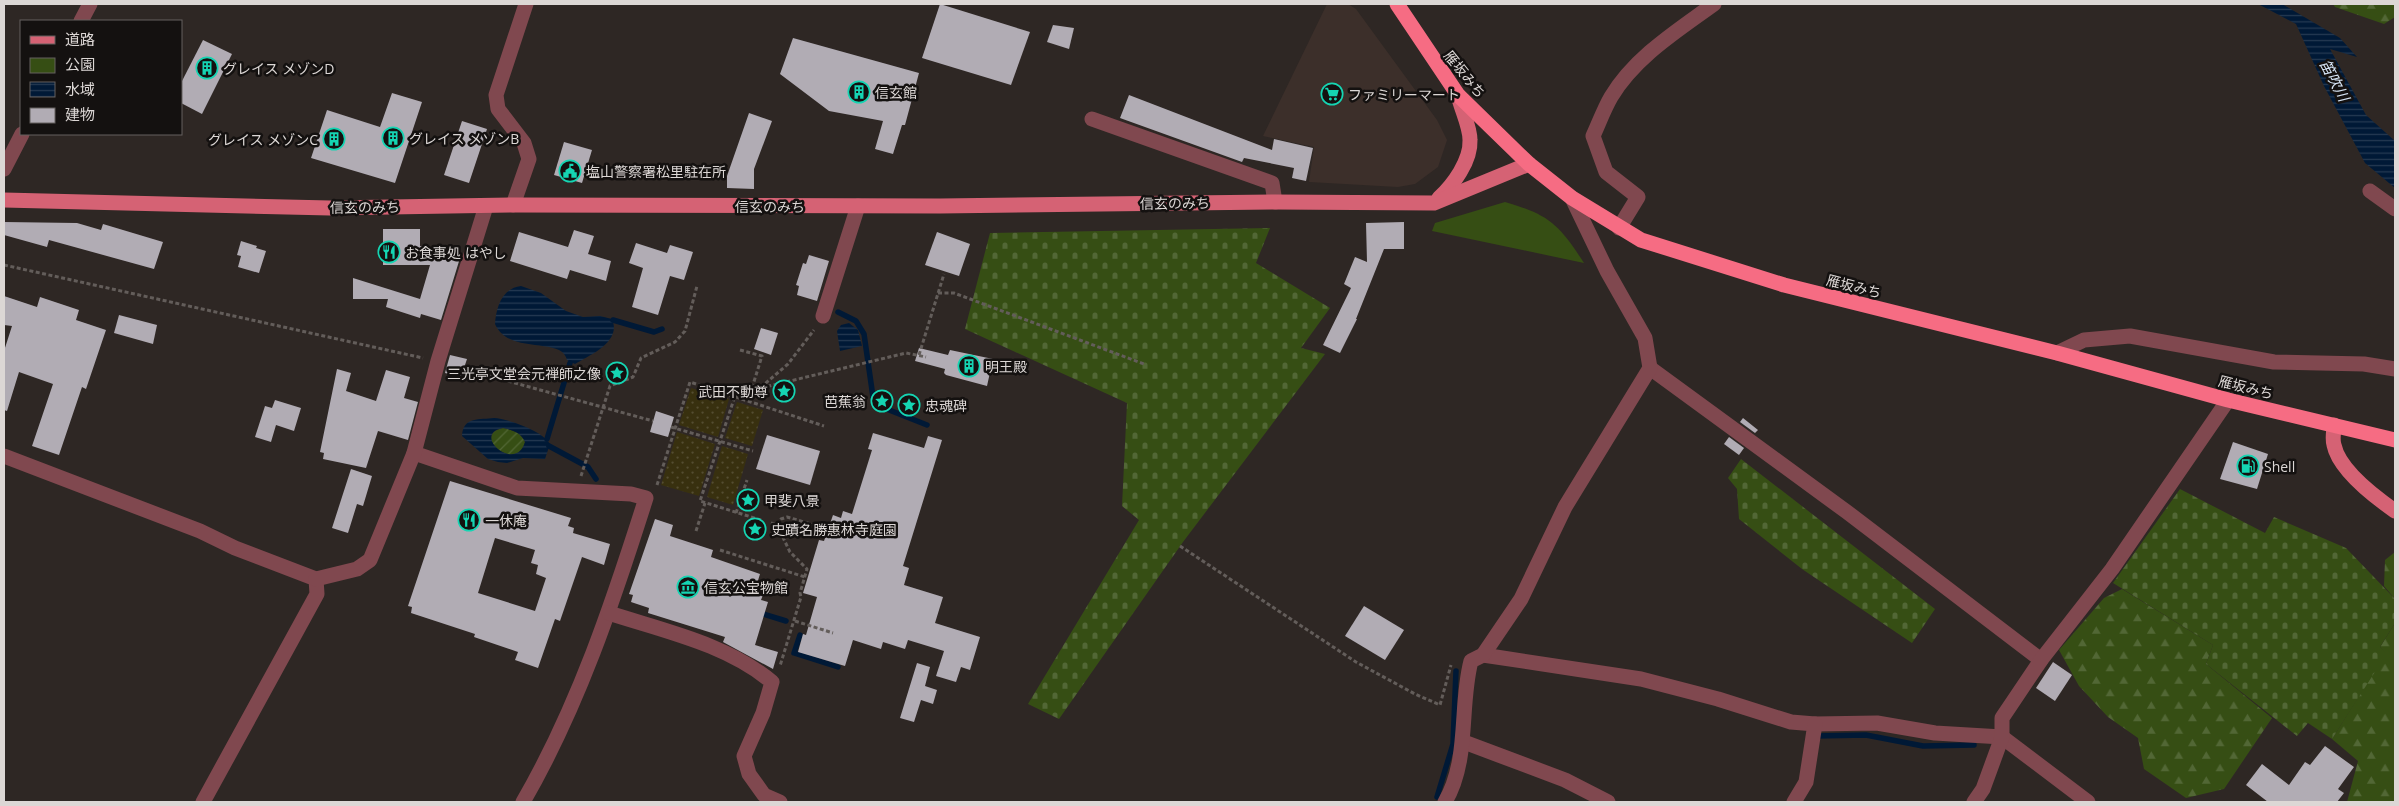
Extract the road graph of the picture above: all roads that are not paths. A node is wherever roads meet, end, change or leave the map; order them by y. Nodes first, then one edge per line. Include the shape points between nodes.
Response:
1 (90, 4) edge
2 (526, 4) edge
3 (1397, 4) edge
4 (1714, 4) edge
5 (82, 20) edge
6 (1458, 95) junction
7 (1092, 119) dead end
8 (21, 135) edge
9 (1529, 164) junction
10 (4, 169) edge
11 (2370, 191) dead end
12 (1572, 198) junction
13 (4, 200) edge
14 (1275, 202) junction
15 (1434, 203) junction
16 (513, 205) junction
17 (486, 206) junction
18 (858, 206) junction
19 (2395, 209) edge
20 (1619, 228) junction
21 (823, 316) road end
22 (2057, 354) junction
23 (1650, 368) junction
24 (2395, 369) edge
25 (2228, 400) junction
26 (2334, 425) junction
27 (2395, 440) edge
28 (414, 453) junction
29 (4, 456) edge
30 (2395, 511) edge
31 (316, 579) junction
32 (609, 613) junction
33 (1477, 658) junction
34 (2041, 660) junction
35 (1815, 724) junction
36 (2002, 737) junction
37 (1464, 742) junction
38 (203, 802) edge
39 (524, 802) edge
40 (780, 802) edge
41 (1445, 802) edge
42 (1608, 802) edge
43 (1794, 802) edge
44 (1974, 802) edge
45 (2088, 802) edge

1 - 5 street
2 - 16 street via 496,95 498,110 524,143 529,159
3 - 6 highway, 雁坂みち
4 - 20 street via 1642,60 1611,97 1593,136 1606,172 1638,197
6 - 9 highway, 雁坂みち
6 - 15 main road via 1470,141 1464,165 1449,189
7 - 14 street via 1272,183
8 - 10 street
9 - 12 highway, 雁坂みち
9 - 15 main road, 信玄のみち
11 - 19 street
12 - 20 highway, 雁坂みち
12 - 23 street via 1607,271 1646,338
13 - 17 main road, 信玄のみち via 330,208
14 - 15 main road, 信玄のみち
14 - 18 main road, 信玄のみち
16 - 17 main road, 信玄のみち
16 - 18 main road, 信玄のみち
17 - 28 street via 438,361
18 - 21 street
20 - 22 highway, 雁坂みち via 1684,255 1784,285
22 - 24 street via 2084,340 2130,336 2274,362 2364,364
22 - 25 highway, 雁坂みち
23 - 33 street via 1565,506 1520,599
23 - 34 street
25 - 26 highway, 雁坂みち
25 - 34 street via 2112,569
26 - 27 highway, 雁坂みち
26 - 30 main road via 2334,445 2344,468
28 - 31 street via 370,560 357,569
28 - 32 street via 517,488 631,494 646,498
29 - 31 street
31 - 38 street via 317,594
32 - 39 street via 546,764
32 - 40 street via 743,660 772,682 763,713 744,756 749,774 764,795
33 - 35 street via 1641,679 1791,722
33 - 37 street via 1465,684
34 - 36 street via 2002,718
35 - 36 street via 1877,723 1935,733
35 - 43 street via 1806,782
36 - 44 street via 1983,789
36 - 45 street
37 - 41 street via 1451,792
37 - 42 street via 1565,780

